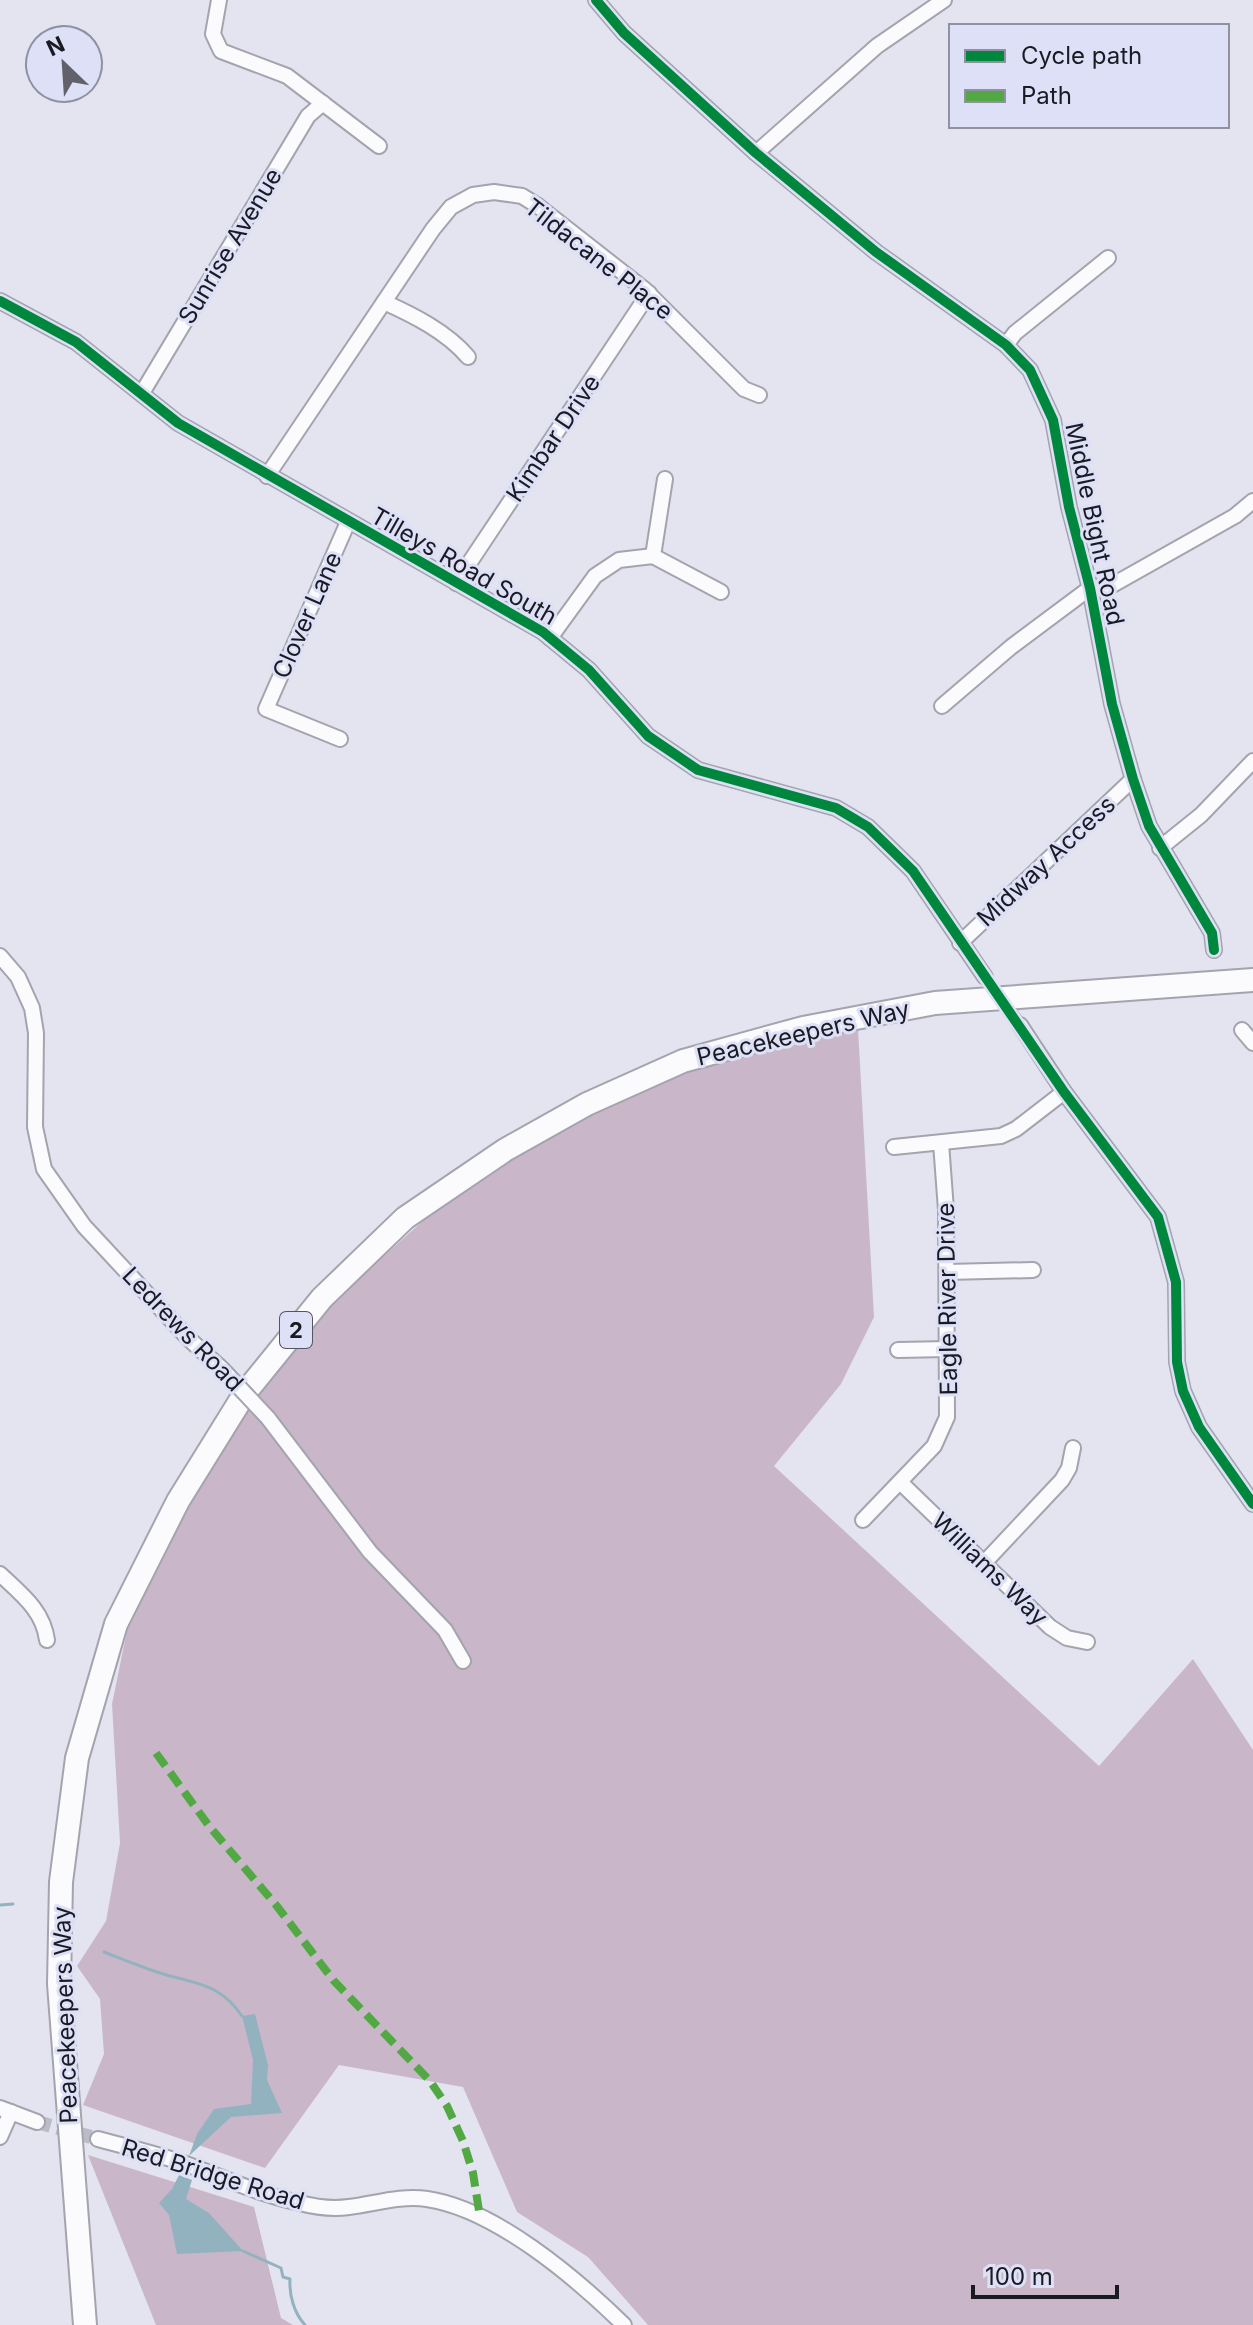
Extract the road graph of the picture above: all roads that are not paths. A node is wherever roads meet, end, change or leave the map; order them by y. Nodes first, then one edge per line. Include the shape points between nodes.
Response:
1 (219, 0) edge
2 (596, 0) edge
3 (944, 0) edge
4 (323, 103) junction
5 (379, 146) dead end
6 (756, 153) junction
7 (1108, 258) dead end
8 (649, 293) junction
9 (0, 301) edge
10 (384, 302) junction
11 (1006, 345) junction
12 (468, 357) dead end
13 (142, 393) junction
14 (759, 395) dead end
15 (267, 476) junction
16 (665, 479) dead end
17 (1253, 501) edge
18 (348, 522) junction
19 (653, 556) junction
20 (456, 583) junction
21 (1090, 588) junction
22 (721, 592) dead end
23 (550, 638) junction
24 (942, 706) dead end
25 (340, 739) dead end
26 (1253, 761) edge
27 (1133, 779) junction
28 (1160, 848) junction
29 (960, 943) junction
30 (1214, 950) dead end
31 (0, 956) edge
32 (985, 977) tunnel mouth
33 (1253, 980) edge
34 (1020, 1025) tunnel mouth
35 (1242, 1030) dead end
36 (1253, 1043) edge
37 (1064, 1092) junction
38 (941, 1143) junction
39 (894, 1147) dead end
40 (1033, 1270) dead end
41 (947, 1272) junction
42 (948, 1349) junction
43 (898, 1350) dead end
44 (1073, 1448) dead end
45 (900, 1482) junction
46 (1252, 1498) edge
47 (863, 1520) dead end
48 (984, 1563) junction
49 (0, 1574) edge
50 (47, 1640) dead end
51 (1087, 1642) dead end
52 (463, 1661) dead end
53 (6, 2110) edge
54 (37, 2122) tunnel mouth
55 (0, 2137) edge
56 (98, 2139) tunnel mouth
57 (85, 2325) edge
58 (624, 2325) edge

1 - 4 street via 213,34 221,51 287,76
2 - 6 street, Middle Bight Road via 624,33
3 - 6 street via 877,46
4 - 5 street
4 - 13 street, Sunrise Avenue via 308,116
6 - 11 street, Middle Bight Road via 876,252
7 - 11 street
8 - 10 street, Tildacane Place via 538,206 515,194 494,192 473,195 451,207
8 - 14 street, Tildacane Place via 744,389
8 - 20 street, Kimbar Drive
9 - 13 street, Tilleys Road South via 76,342
10 - 12 street via 458,345
10 - 15 street, Tildacane Place
11 - 21 street, Middle Bight Road via 1030,370 1053,420
13 - 15 street, Tilleys Road South via 178,423
15 - 18 street, Tilleys Road South
16 - 19 street
17 - 21 street via 1109,587
18 - 20 street, Tilleys Road South
18 - 25 street, Clover Lane via 266,709
19 - 22 street
19 - 23 street via 619,560 595,576
20 - 23 street, Tilleys Road South
21 - 24 street
21 - 27 street, Middle Bight Road via 1112,704
23 - 29 street, Tilleys Road South via 589,670 648,736 698,770 836,808 868,827 913,871
26 - 28 street
27 - 28 street, Middle Bight Road
27 - 29 street, Midway Access
28 - 30 street, Middle Bight Road via 1212,933
29 - 32 street, Tilleys Road South
31 - 52 street, Ledrews Road, bridge via 18,977 32,1008 35,1127 44,1169 84,1226 268,1418 370,1552 445,1630
33 - 57 highway, Peacekeepers Way / 2 via 935,1003 803,1028 683,1061 587,1104 505,1150 405,1218 322,1298 245,1393 178,1501 116,1624 77,1758 61,1882 59,1984
34 - 37 street
35 - 36 street
37 - 38 street via 1008,1133
37 - 46 street via 1158,1217 1176,1282 1177,1362 1183,1391 1199,1427
38 - 39 street
38 - 41 street, Eagle River Drive
40 - 41 street
41 - 42 street, Eagle River Drive
42 - 43 street
42 - 45 street, Eagle River Drive via 943,1429
44 - 48 street via 1062,1480
45 - 47 street, Eagle River Drive
45 - 48 street, Williams Way
48 - 51 street, Williams Way via 1056,1631
49 - 50 street via 34,1606
53 - 54 street
53 - 55 street
56 - 58 street, Red Bridge Road via 302,2204 345,2208 401,2198 457,2207 551,2259

